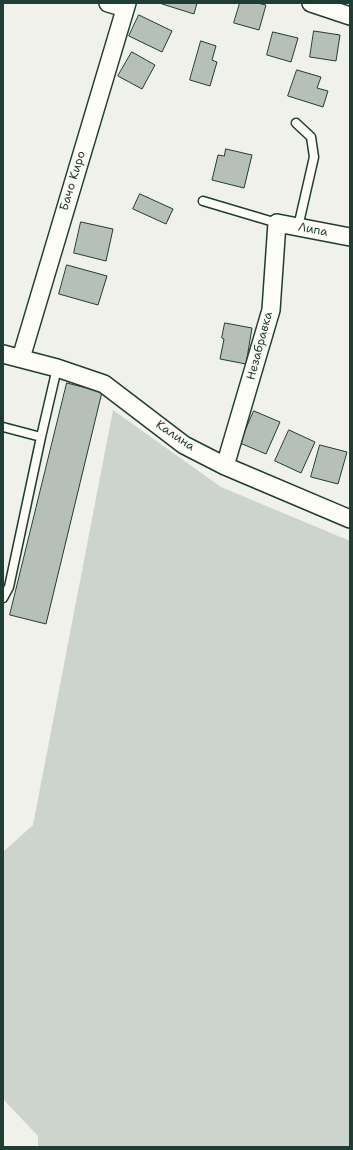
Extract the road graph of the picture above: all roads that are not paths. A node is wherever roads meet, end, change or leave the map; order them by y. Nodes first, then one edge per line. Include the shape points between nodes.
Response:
1 (108, 3) edge
2 (311, 3) edge
3 (126, 5) edge
4 (350, 16) edge
5 (296, 123) dead end
6 (203, 201) dead end
7 (277, 223) junction
8 (298, 227) junction
9 (350, 237) edge
10 (3, 354) edge
11 (21, 358) junction
12 (57, 368) junction
13 (3, 427) edge
14 (41, 437) junction
15 (225, 466) junction
16 (350, 519) edge
17 (3, 598) edge

1 - 3 street
2 - 4 street
3 - 11 street, Бачо Киро
5 - 8 lane via 311,137 314,157
6 - 7 lane
7 - 8 street, Липа
7 - 15 street, Незабравка via 270,310
8 - 9 street, Липа
10 - 11 street, Калина
11 - 12 street, Калина
12 - 14 lane
12 - 15 street, Калина via 104,384 184,445
13 - 14 lane
14 - 17 lane via 8,588
15 - 16 street, Калина

